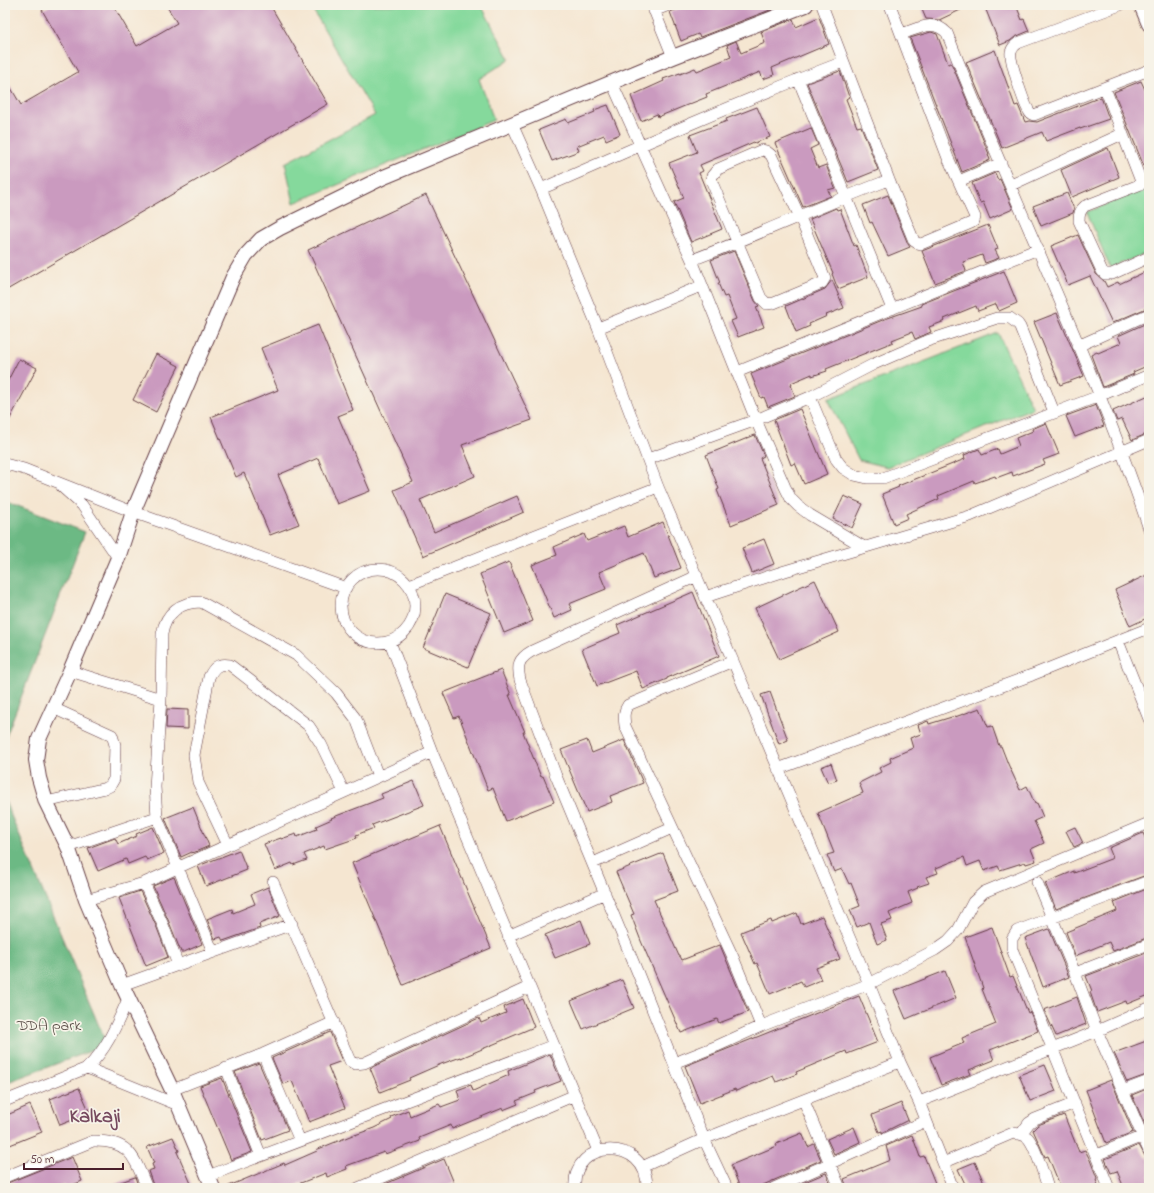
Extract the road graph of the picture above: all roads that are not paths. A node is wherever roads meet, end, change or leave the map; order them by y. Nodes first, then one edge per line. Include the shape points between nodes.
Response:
1 (669, 5) edge
2 (806, 5) edge
3 (822, 5) edge
4 (890, 5) edge
5 (1120, 5) edge
6 (1141, 5) edge
7 (653, 8) edge
8 (1149, 24) edge
9 (901, 34) junction
10 (673, 57) junction
11 (843, 62) junction
12 (1149, 70) edge
13 (798, 79) junction
14 (612, 83) junction
15 (1105, 88) junction
16 (512, 124) junction
17 (1122, 134) junction
18 (640, 146) junction
19 (1000, 163) junction
20 (889, 180) junction
21 (959, 181) junction
22 (1145, 182) edge
23 (1011, 185) junction
24 (541, 189) junction
25 (847, 196) junction
26 (799, 215) junction
27 (737, 243) junction
28 (1038, 249) junction
29 (1149, 257) edge
30 (692, 260) junction
31 (701, 286) junction
32 (892, 309) junction
33 (1149, 314) edge
34 (598, 328) junction
35 (1078, 346) junction
36 (737, 372) junction
37 (1149, 376) edge
38 (1099, 396) junction
39 (810, 397) junction
40 (1054, 412) junction
41 (756, 420) junction
42 (1149, 440) edge
43 (1122, 451) junction
44 (648, 458) junction
45 (5, 459) edge
46 (5, 464) edge
47 (24, 469) junction
48 (58, 482) junction
49 (658, 487) junction
50 (133, 512) junction
51 (1149, 530) edge
52 (864, 547) junction
53 (118, 558) junction
54 (697, 576) junction
55 (409, 585) junction
56 (346, 588) junction
57 (705, 597) junction
58 (1149, 628) edge
59 (1118, 641) junction
60 (390, 642) junction
61 (733, 661) junction
62 (70, 671) junction
63 (161, 699) junction
64 (52, 708) junction
65 (1149, 719) edge
66 (432, 752) junction
67 (778, 769) junction
68 (378, 776) junction
69 (344, 792) junction
70 (46, 802) junction
71 (157, 817) junction
72 (1148, 827) edge
73 (672, 828) junction
74 (228, 845) junction
75 (68, 847) junction
76 (593, 863) junction
77 (178, 867) junction
78 (1149, 881) edge
79 (274, 882) dead end
80 (1037, 882) dead end
81 (144, 883) junction
82 (605, 893) junction
83 (86, 900) junction
84 (1053, 917) junction
85 (292, 924) junction
86 (508, 936) junction
87 (1149, 944) edge
88 (213, 952) junction
89 (178, 965) junction
90 (1075, 973) junction
91 (869, 984) junction
92 (122, 985) junction
93 (529, 987) junction
94 (128, 999) junction
95 (1149, 1008) edge
96 (334, 1022) junction
97 (761, 1026) junction
98 (1097, 1031) junction
99 (554, 1045) junction
100 (1053, 1049) junction
101 (263, 1054) junction
102 (900, 1062) junction
103 (674, 1063) junction
104 (87, 1068) junction
105 (226, 1068) junction
106 (1149, 1081) edge
107 (172, 1090) junction
108 (1123, 1091) junction
109 (575, 1095) junction
110 (5, 1101) edge
111 (804, 1101) junction
112 (919, 1102) junction
113 (1075, 1103) junction
114 (178, 1105) junction
115 (926, 1121) junction
116 (1021, 1134) junction
117 (1146, 1135) edge
118 (704, 1139) junction
119 (300, 1141) junction
120 (1149, 1151) edge
121 (598, 1152) junction
122 (1096, 1155) junction
123 (261, 1156) junction
124 (943, 1162) junction
125 (828, 1163) junction
126 (642, 1167) junction
127 (5, 1177) edge
128 (210, 1182) edge
129 (147, 1188) edge
130 (358, 1188) edge
131 (575, 1188) edge
132 (647, 1188) edge
133 (727, 1188) edge
134 (774, 1188) edge
135 (840, 1188) edge
136 (953, 1188) edge
137 (1048, 1188) edge
138 (1109, 1188) edge

1 - 7 street
2 - 10 street
3 - 11 street
4 - 9 street
5 - 15 street via 1018,43 1010,56 1032,114
6 - 8 street
7 - 10 street
9 - 19 street via 932,24 947,33
9 - 21 street
10 - 14 street
11 - 13 street
11 - 20 street
12 - 15 street
13 - 18 street
13 - 25 street
14 - 16 street
14 - 18 street
15 - 17 street
16 - 24 street
16 - 50 street via 384,177 280,228 261,239 246,254 233,276
17 - 22 street
17 - 23 street
18 - 24 street
18 - 30 street
19 - 21 street
19 - 23 street
20 - 21 street via 914,241 921,244 974,221 975,217
20 - 25 street
22 - 29 street via 1085,206 1079,215 1105,274 1112,274
23 - 28 street
24 - 34 street
25 - 26 street
25 - 32 street
26 - 27 street
26 - 27 street via 824,275 822,283 767,304 761,298
26 - 27 street via 771,155 766,151 762,150 718,169 712,176 712,183
27 - 30 street
28 - 32 street
28 - 35 street
30 - 31 street
31 - 34 street
31 - 36 street
32 - 36 street
33 - 35 street
34 - 44 street
35 - 38 street
36 - 41 street
37 - 38 street
38 - 40 street
38 - 43 street
39 - 40 street via 836,459 843,468 854,475 867,478 883,478
39 - 40 street via 874,364 927,341 1004,317 1013,320 1020,327
39 - 41 street
41 - 44 street
41 - 52 street via 791,499 810,515
42 - 43 street
43 - 51 street
43 - 52 street via 970,516
44 - 49 street
45 - 47 street
46 - 47 street
47 - 48 street
48 - 50 street
48 - 53 street via 82,505
49 - 54 street
49 - 55 street
50 - 53 street
50 - 56 street
52 - 57 street
53 - 62 street
54 - 57 street
54 - 76 street via 532,651 520,662 520,680 556,776
55 - 56 street via 392,572 371,570 361,573
55 - 60 street via 414,595 414,616 403,634
56 - 60 street via 342,610 351,631 371,642
57 - 61 street
58 - 59 street
59 - 65 street
59 - 67 street
60 - 66 street
61 - 67 street
61 - 73 street via 636,701 624,710 625,726
62 - 63 street
62 - 64 street
63 - 68 street via 164,623 169,614 182,606 190,602 201,602 296,655 336,693 356,719
63 - 71 street via 155,787
64 - 70 street via 36,751 39,778
64 - 70 street via 112,735 115,745 114,779 106,788
66 - 68 street
66 - 86 street
67 - 91 street
68 - 69 street
69 - 74 street
69 - 74 street via 321,744 309,726 230,666 216,666 209,678 194,755 198,782
70 - 75 street
71 - 75 street
71 - 77 street
72 - 91 street via 984,892 973,902 958,930 948,941
73 - 76 street
73 - 97 street via 733,957
74 - 77 street
75 - 83 street
76 - 82 street
77 - 81 street
77 - 88 street
78 - 84 street
79 - 85 street
80 - 84 street
81 - 83 street
81 - 89 street via 164,925
82 - 86 street
82 - 103 street
83 - 92 street
84 - 90 street
84 - 100 street via 1017,932 1011,943
85 - 88 street
85 - 96 street
86 - 93 street
87 - 90 street
88 - 89 street
89 - 92 street
90 - 98 street
91 - 97 street
91 - 102 street
92 - 94 street
93 - 96 street via 360,1065 350,1061
93 - 99 street
94 - 104 street via 111,1036
94 - 107 street
95 - 98 street
96 - 101 street
97 - 103 street
98 - 100 street
98 - 108 street
99 - 109 street
99 - 119 street
100 - 112 street
100 - 113 street
101 - 105 street
101 - 119 street
102 - 111 street
102 - 112 street
103 - 118 street
104 - 110 street
104 - 114 street
105 - 107 street
105 - 123 street
106 - 108 street
107 - 114 street
108 - 117 street
109 - 121 street
109 - 130 street
111 - 118 street
111 - 125 street
112 - 115 street
113 - 116 street via 1035,1118
113 - 122 street
114 - 128 street
115 - 124 street
115 - 125 street
116 - 124 street via 1013,1133
116 - 137 street via 1028,1138 1032,1146
117 - 120 street
117 - 122 street
118 - 126 street
118 - 133 street
119 - 123 street
121 - 126 street via 615,1149 623,1151
121 - 131 street via 584,1161 576,1175
122 - 138 street
123 - 128 street
124 - 136 street
125 - 134 street
125 - 135 street
126 - 132 street
127 - 129 street via 101,1140 117,1143 130,1152

